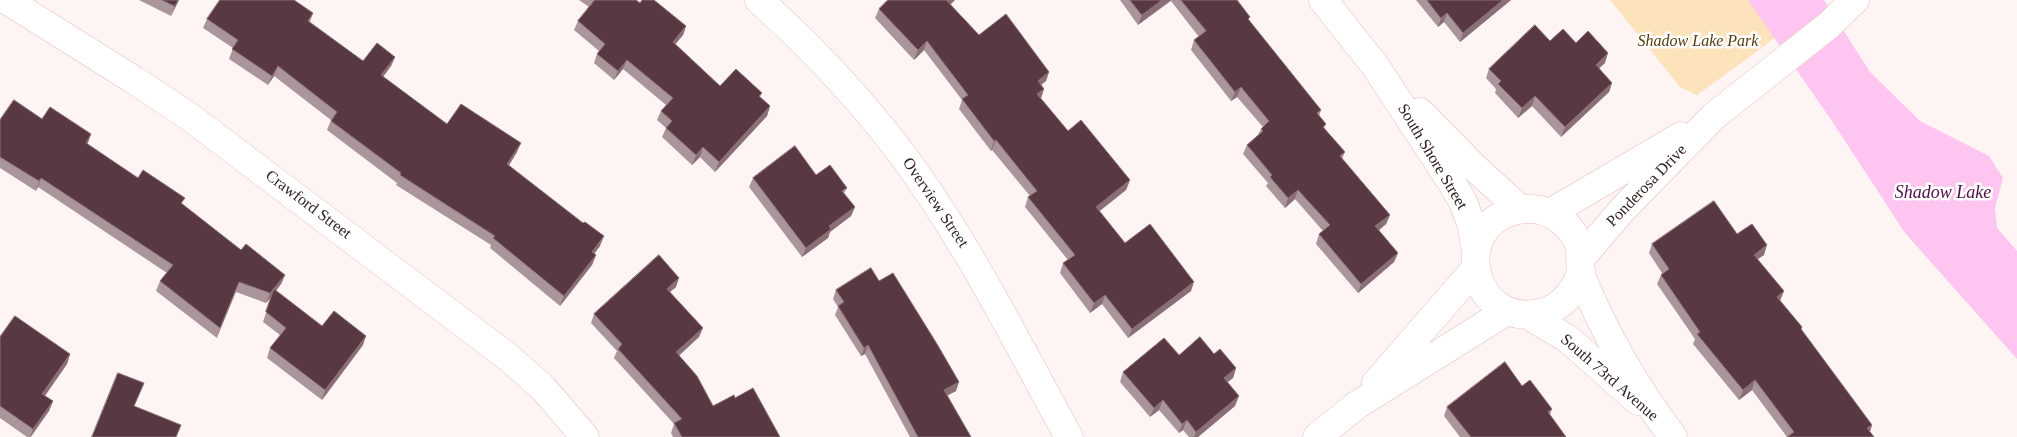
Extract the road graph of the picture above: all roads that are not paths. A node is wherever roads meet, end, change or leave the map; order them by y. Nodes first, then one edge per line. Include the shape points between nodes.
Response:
1 (759, 0) edge
2 (1323, 0) edge
3 (1855, 0) edge
4 (6, 5) edge
5 (1376, 67) junction
6 (1714, 116) junction
7 (1520, 209) junction
8 (1550, 213) junction
9 (1476, 261) junction
10 (1581, 266) junction
11 (1517, 313) junction
12 (1357, 405) junction
13 (1669, 431) edge
14 (585, 437) edge
15 (1069, 437) edge
16 (1317, 437) edge

1 - 15 street, Overview Street via 837,76 902,154 965,248
2 - 5 street, South Shore Street
3 - 6 street, Ponderosa Drive via 1829,25
4 - 14 street, Crawford Street via 134,80 238,152 508,358 543,388
5 - 7 street, South Shore Street
5 - 9 street, South Shore Street via 1464,204 1472,227
6 - 8 street, Ponderosa Drive
6 - 10 street, Ponderosa Drive via 1623,209
7 - 8 street
7 - 9 street via 1504,214 1491,224 1481,237
8 - 10 street via 1572,231 1578,243
9 - 11 street via 1485,294 1494,303
9 - 12 street
10 - 11 street via 1575,288 1555,308 1542,313
10 - 13 street, South 73rd Avenue via 1606,333
11 - 12 street
11 - 13 street, South 73rd Avenue via 1573,344
12 - 16 street

